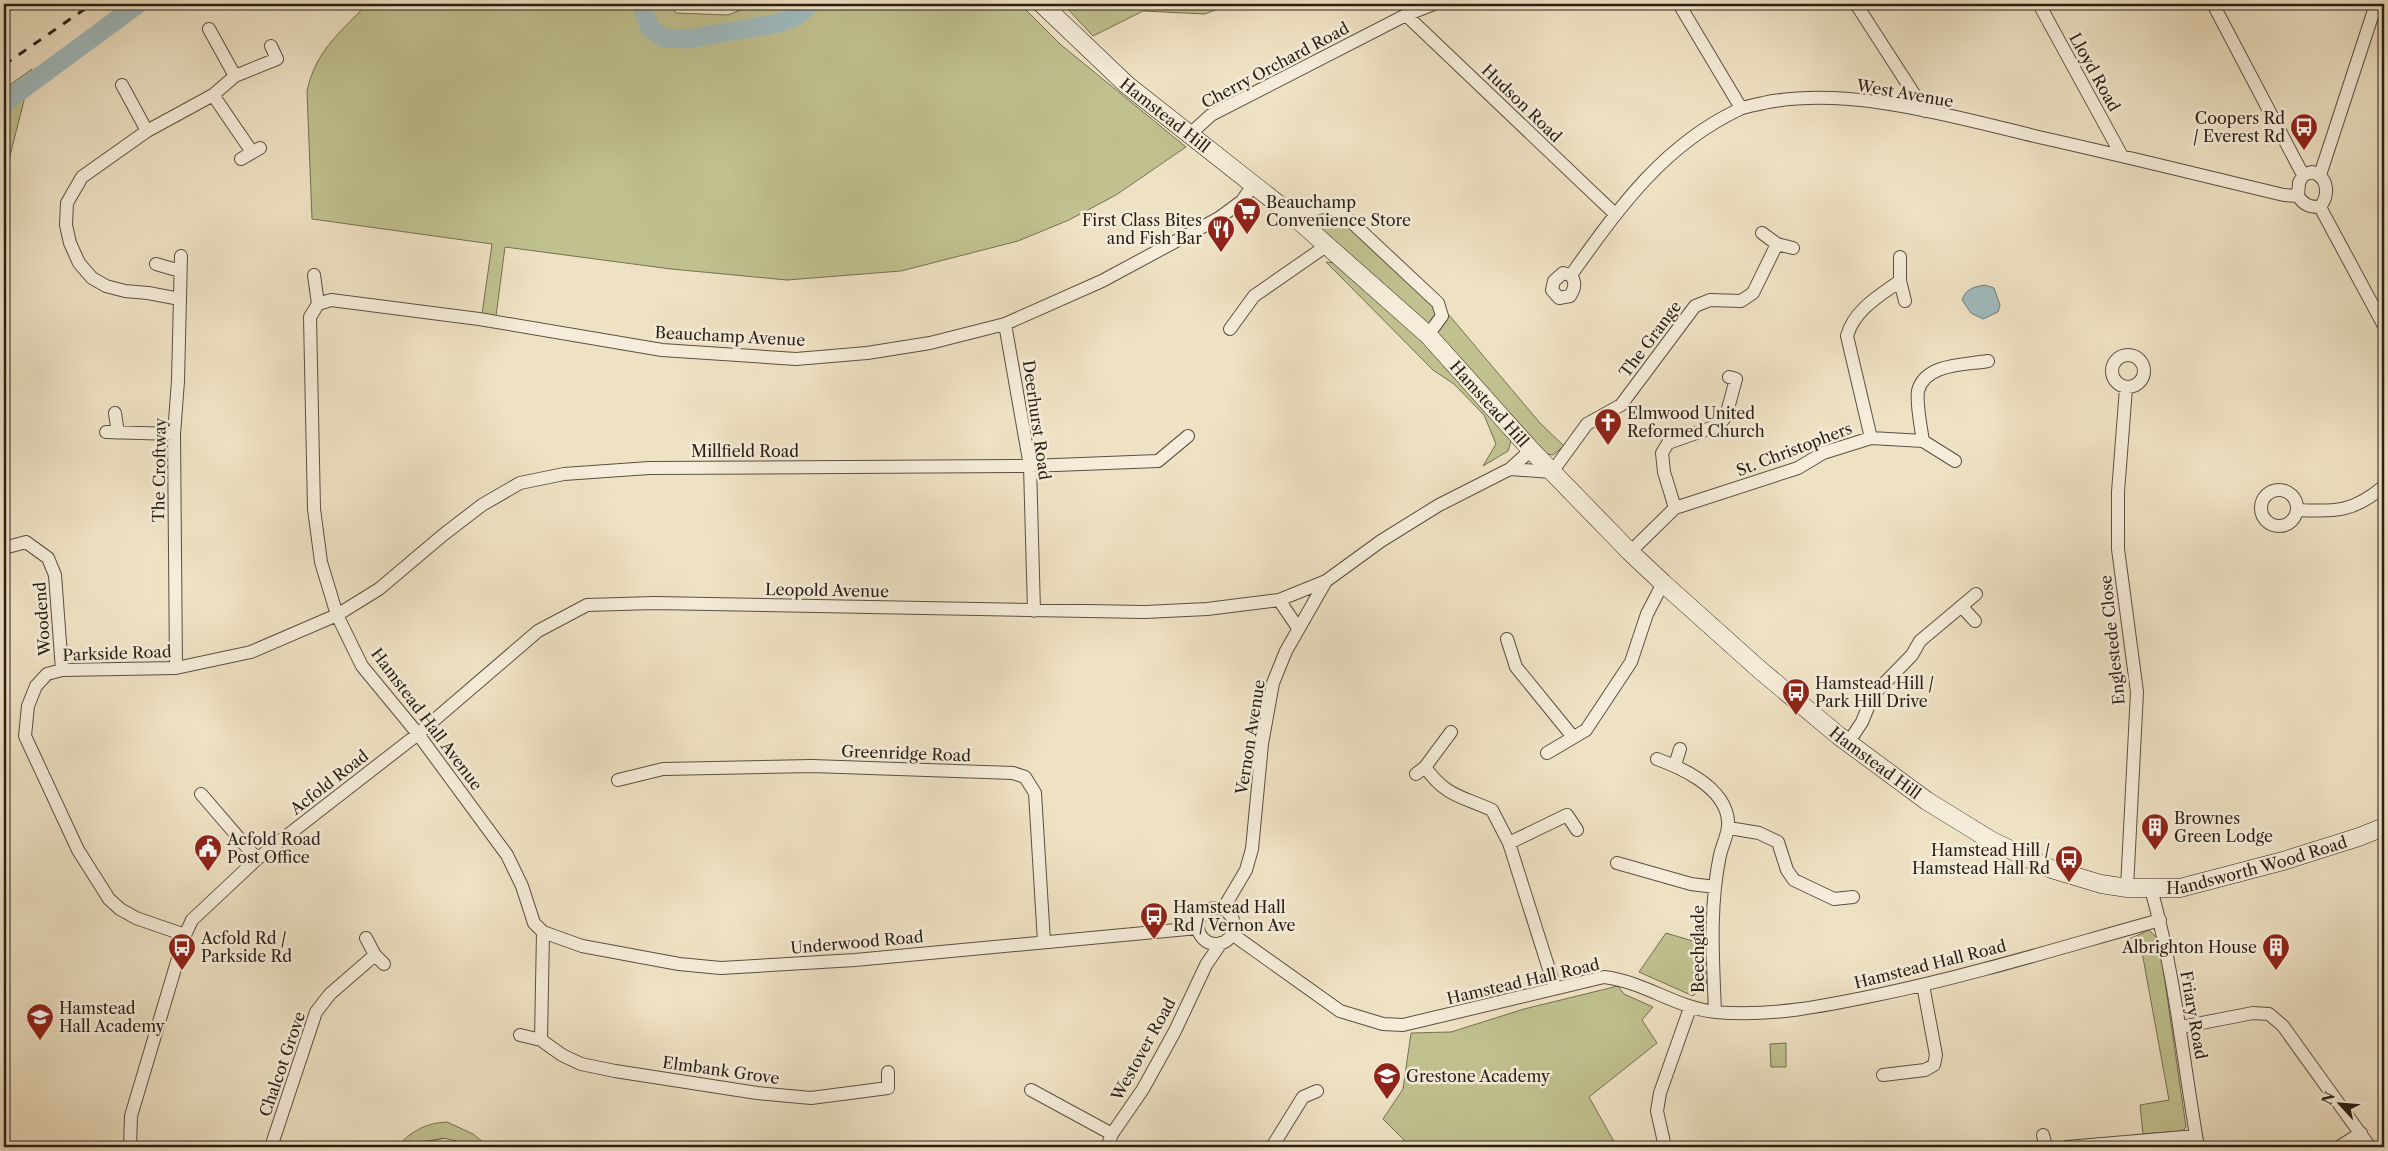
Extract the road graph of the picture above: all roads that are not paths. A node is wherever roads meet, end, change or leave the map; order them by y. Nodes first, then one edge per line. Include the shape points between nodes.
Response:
1 (1042, 4) edge
2 (1434, 4) edge
3 (1679, 4) edge
4 (1856, 4) edge
5 (2039, 4) edge
6 (2213, 4) edge
7 (2376, 4) edge
8 (1406, 15) junction
9 (209, 29) dead end
10 (271, 46) dead end
11 (235, 76) junction
12 (122, 85) dead end
13 (213, 95) junction
14 (1741, 108) junction
15 (1924, 111) junction
16 (148, 131) junction
17 (1189, 135) junction
18 (251, 153) dead end
19 (2122, 156) junction
20 (2303, 175) junction
21 (2320, 175) junction
22 (1253, 185) junction
23 (2298, 196) junction
24 (2320, 207) junction
25 (1615, 214) junction
26 (1297, 219) junction
27 (1762, 233) dead end
28 (1777, 244) junction
29 (1326, 246) junction
30 (1793, 248) dead end
31 (181, 256) dead end
32 (1900, 257) dead end
33 (156, 264) dead end
34 (180, 271) junction
35 (314, 275) dead end
36 (1571, 275) dead end
37 (1900, 281) junction
38 (180, 299) junction
39 (1905, 301) dead end
40 (318, 304) junction
41 (1005, 324) junction
42 (2384, 326) edge
43 (1230, 329) dead end
44 (1428, 335) junction
45 (1988, 361) dead end
46 (1729, 377) dead end
47 (2126, 388) dead end
48 (115, 413) dead end
49 (174, 434) junction
50 (1188, 436) dead end
51 (1871, 438) junction
52 (1923, 441) junction
53 (1531, 450) junction
54 (1955, 461) dead end
55 (1030, 466) junction
56 (1510, 469) junction
57 (1552, 472) junction
58 (2384, 486) edge
59 (1675, 508) junction
60 (2298, 510) dead end
61 (4, 548) edge
62 (1630, 552) junction
63 (1326, 581) junction
64 (1663, 583) junction
65 (1976, 594) dead end
66 (1279, 600) junction
67 (1962, 607) junction
68 (1034, 611) junction
69 (337, 615) junction
70 (1975, 621) dead end
71 (1298, 628) junction
72 (1507, 639) dead end
73 (176, 668) junction
74 (62, 670) junction
75 (1451, 732) dead end
76 (418, 734) junction
77 (1573, 737) junction
78 (1848, 743) junction
79 (1680, 749) dead end
80 (1547, 753) dead end
81 (1658, 759) dead end
82 (1675, 765) junction
83 (618, 780) dead end
84 (202, 793) dead end
85 (2384, 827) edge
86 (1730, 828) junction
87 (1577, 830) dead end
88 (1509, 843) junction
89 (257, 860) junction
90 (1624, 869) dead end
91 (1715, 887) junction
92 (2127, 888) junction
93 (2151, 889) junction
94 (1853, 897) dead end
95 (1223, 909) junction
96 (2160, 920) junction
97 (1200, 927) junction
98 (543, 932) junction
99 (1232, 934) junction
100 (185, 935) junction
101 (366, 938) dead end
102 (1044, 942) junction
103 (1221, 943) junction
104 (375, 955) junction
105 (384, 964) dead end
106 (1206, 965) junction
107 (1923, 986) junction
108 (1555, 988) junction
109 (1690, 1008) junction
110 (1715, 1012) junction
111 (2181, 1027) junction
112 (520, 1035) dead end
113 (541, 1040) junction
114 (888, 1072) dead end
115 (1883, 1075) dead end
116 (1031, 1090) dead end
117 (1317, 1091) dead end
118 (1112, 1134) junction
119 (2361, 1134) junction
120 (2197, 1142) edge
121 (130, 1147) edge
122 (271, 1147) edge
123 (434, 1147) edge
124 (454, 1147) edge
125 (1108, 1147) edge
126 (1272, 1147) edge
127 (1666, 1147) edge
128 (2067, 1147) edge
129 (2339, 1147) edge
130 (2370, 1147) edge

1 - 17 main road, Hamstead Hill via 1120,78
2 - 8 street, Cherry Orchard Road
3 - 14 street
4 - 15 street
5 - 19 street, Lloyd Road
6 - 20 street
7 - 21 street
8 - 17 street, Cherry Orchard Road via 1211,115
8 - 25 street, Hudson Road
9 - 11 street
10 - 11 street via 277,59
11 - 13 street
12 - 16 street
13 - 16 street
13 - 18 street
14 - 15 street, West Avenue via 1782,99 1840,98
14 - 25 street, West Avenue via 1703,128 1661,162
15 - 19 street, West Avenue
16 - 38 street via 82,177 67,203 66,225 79,263 92,278 125,291
17 - 22 main road, Hamstead Hill
19 - 23 street, West Avenue
20 - 21 street via 2312,172
20 - 23 street
21 - 24 street via 2326,183 2327,192
22 - 26 main road, Hamstead Hill
22 - 41 street, Beauchamp Avenue via 1242,201 1219,218 1102,281
23 - 24 street via 2311,207
24 - 42 street
25 - 36 street, West Avenue
26 - 29 main road, Hamstead Hill
26 - 44 street via 1321,207 1332,208 1344,215 1438,303 1442,316
27 - 28 street
28 - 30 street
28 - 57 street, The Grange via 1754,293 1741,301 1710,300 1696,306 1621,405 1587,424
29 - 43 street via 1254,296
29 - 44 main road, Hamstead Hill
31 - 34 street, The Croftway
32 - 37 street
33 - 34 street
34 - 38 street, The Croftway
35 - 40 street, Hamstead Hall Avenue
37 - 39 street
37 - 51 street via 1858,314 1847,336
38 - 49 street, The Croftway
40 - 41 street, Beauchamp Avenue via 331,300 479,319 662,350 796,359 930,343
40 - 69 street, Hamstead Hall Avenue via 310,317 314,509 321,562
41 - 55 street, Deerhurst Road
44 - 53 main road, Hamstead Hill
45 - 52 street via 1936,370 1925,376 1918,391
46 - 59 street via 1736,379 1726,416 1719,425 1668,443 1662,453
47 - 92 street, Englestede Close via 2118,492 2118,549 2137,692
48 - 49 street via 112,433
49 - 73 street, The Croftway
50 - 55 street, Millfield Road via 1158,461
51 - 52 street, St. Christophers
51 - 59 street, St. Christophers via 1823,453 1798,468
52 - 54 street, St. Christophers
53 - 56 street, Vernon Avenue
53 - 57 main road, Hamstead Hill
55 - 68 street, Deerhurst Road
55 - 69 street, Millfield Road via 649,468 564,474 520,483 482,505 379,589
56 - 57 street
56 - 63 street, Vernon Avenue via 1439,505
57 - 62 main road, Hamstead Hill
58 - 60 street via 2351,508 2333,512
59 - 62 street, St. Christophers
61 - 74 street, Woodend via 26,542 48,558 55,575
62 - 64 main road, Hamstead Hill
63 - 66 street, Leopold Avenue
63 - 71 street, Vernon Avenue
64 - 77 street via 1631,662 1586,730
64 - 78 main road, Hamstead Hill
65 - 67 street
66 - 68 street, Leopold Avenue via 1207,610
66 - 71 street
67 - 70 street
67 - 78 street via 1920,641 1912,655 1877,691
68 - 76 street, Leopold Avenue via 587,604 538,631
69 - 73 street, Parkside Road via 251,652
69 - 76 street, Hamstead Hall Avenue via 362,666
71 - 95 street, Vernon Avenue via 1273,683 1262,744 1252,849 1246,870
72 - 77 street via 1516,667
73 - 74 street, Parkside Road
74 - 100 street, Parkside Road via 47,674 36,686 28,706 25,736 78,850 109,898 136,918
75 - 88 street via 1420,771 1459,798 1492,810
76 - 89 street, Acfold Road
76 - 98 street, Hamstead Hall Avenue via 507,855 522,886 534,923
77 - 80 street
78 - 92 main road, Hamstead Hill via 1927,801 1992,841 2051,869
79 - 82 street
81 - 82 street
82 - 86 street via 1716,794 1726,810
83 - 102 street, Greenridge Road via 663,769 812,766 1013,773 1025,778 1035,793
84 - 89 street
85 - 93 main road, Handsworth Wood Road via 2259,868 2180,888
86 - 91 street, Beechglade
86 - 94 street via 1759,833 1778,842 1787,870 1794,880 1834,900
87 - 88 street via 1568,815
88 - 108 street
89 - 100 street, Acfold Road via 192,920
90 - 91 street, Beechglade
91 - 110 street, Beechglade via 1712,924
92 - 93 main road, Handsworth Wood Road
93 - 96 street, Friary Road
95 - 97 street via 1208,909
95 - 99 street via 1234,921
96 - 107 street, Hamstead Hall Road
96 - 111 street, Friary Road
97 - 102 street, Underwood Road
97 - 103 street via 1212,943
97 - 106 street
98 - 102 street, Underwood Road via 582,946 679,964 721,968 855,960
98 - 113 street
99 - 103 street
99 - 108 street, Hamstead Hall Road via 1340,1010 1383,1024 1402,1025
100 - 121 street, Acfold Road via 131,1116
101 - 104 street
103 - 106 street, Westover Road
104 - 105 street
104 - 122 street, Chalcot Grove via 330,994 316,1012
106 - 118 street, Westover Road via 1175,1031
107 - 110 street, Hamstead Hall Road via 1806,1010 1751,1014
107 - 115 street via 1936,1055 1934,1065 1925,1070
108 - 109 street, Hamstead Hall Road via 1604,977 1621,979
109 - 110 street, Hamstead Hall Road
109 - 127 street via 1660,1093 1657,1111
111 - 119 street via 2253,1013 2269,1014 2283,1026
111 - 120 street, Friary Road
112 - 113 street, Elmbank Grove
113 - 114 street, Elmbank Grove via 580,1064 757,1093 811,1098 888,1088
116 - 118 street
117 - 126 street via 1303,1097
118 - 125 street, Westover Road
119 - 129 street
119 - 130 street
120 - 128 street
123 - 124 street

